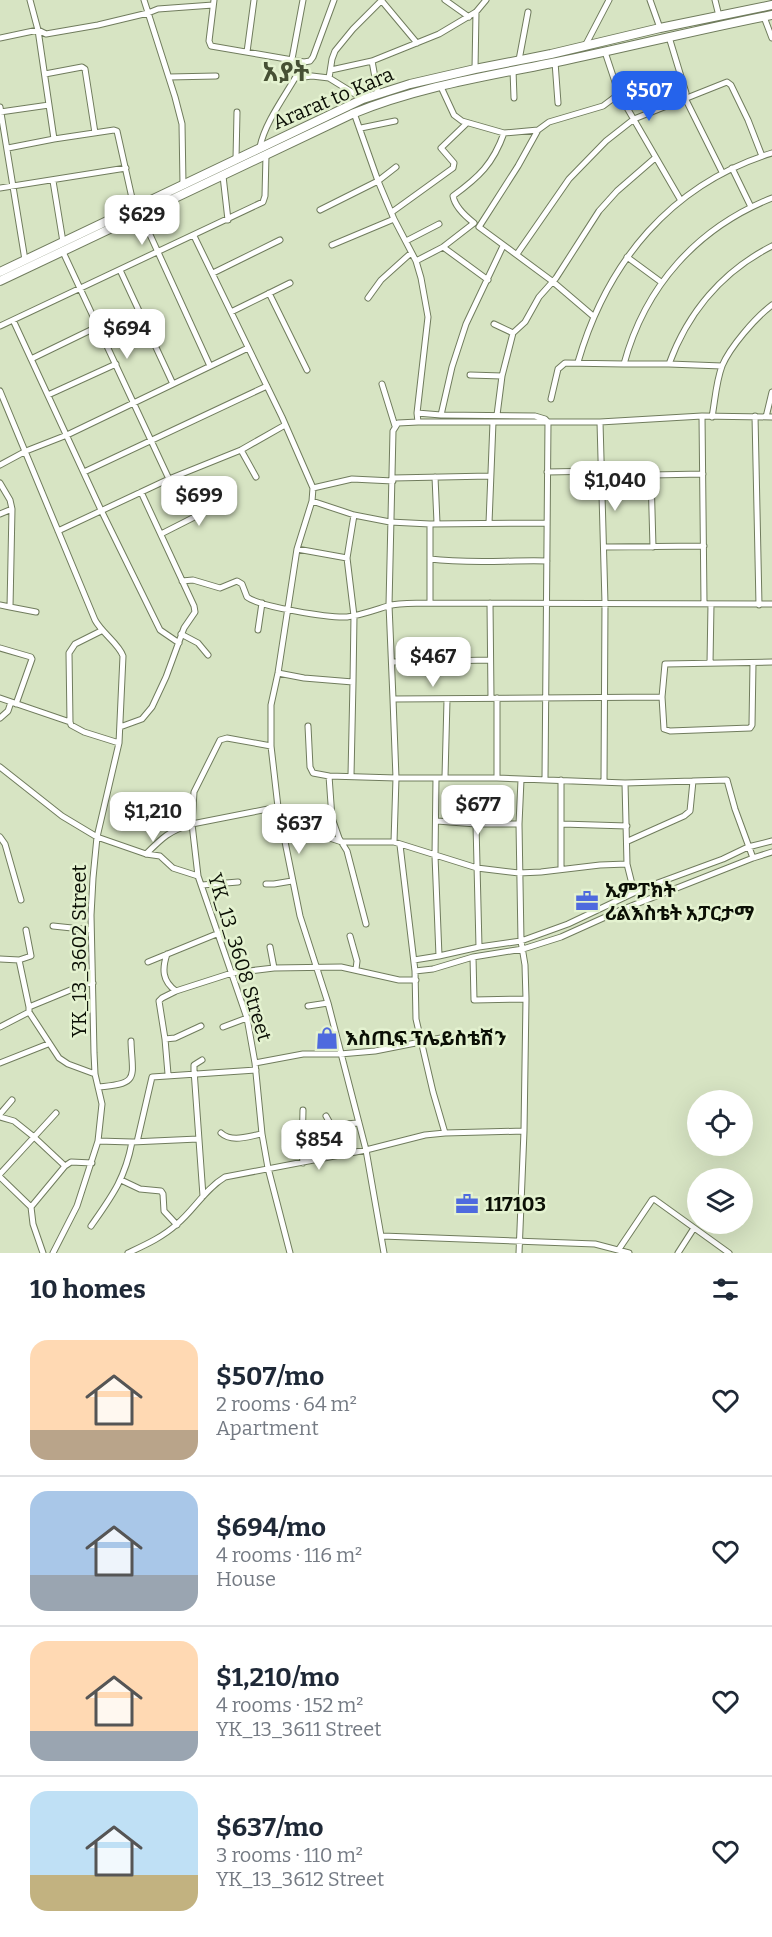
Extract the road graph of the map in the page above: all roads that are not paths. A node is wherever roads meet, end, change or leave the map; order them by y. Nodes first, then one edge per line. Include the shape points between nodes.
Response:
1 (30, 0) edge
2 (144, 0) edge
3 (254, 0) edge
4 (303, 0) edge
5 (334, 0) edge
6 (382, 0) edge
7 (446, 0) edge
8 (486, 0) edge
9 (609, 0) edge
10 (650, 0) edge
11 (715, 0) edge
12 (214, 2) edge
13 (767, 4) edge
14 (743, 11) junction
15 (476, 12) junction
16 (528, 12) dead end
17 (148, 14) junction
18 (719, 16) junction
19 (768, 16) edge
20 (469, 17) junction
21 (746, 21) junction
22 (660, 28) junction
23 (38, 30) junction
24 (669, 37) junction
25 (0, 38) edge
26 (772, 38) edge
27 (417, 43) junction
28 (585, 46) junction
29 (247, 52) junction
30 (605, 52) junction
31 (292, 59) junction
32 (519, 60) junction
33 (372, 61) junction
34 (304, 62) junction
35 (555, 62) junction
36 (475, 69) junction
37 (496, 69) junction
38 (331, 70) junction
39 (513, 70) junction
40 (45, 74) junction
41 (216, 76) dead end
42 (169, 77) junction
43 (296, 78) junction
44 (329, 78) junction
45 (441, 87) junction
46 (378, 94) junction
47 (619, 94) junction
48 (514, 98) dead end
49 (685, 98) junction
50 (363, 99) junction
51 (558, 103) dead end
52 (49, 105) junction
53 (0, 107) edge
54 (0, 112) edge
55 (237, 112) dead end
56 (354, 113) junction
57 (634, 119) junction
58 (395, 121) dead end
59 (467, 123) junction
60 (361, 128) junction
61 (538, 130) junction
62 (293, 131) junction
63 (95, 133) junction
64 (504, 133) junction
65 (54, 139) junction
66 (297, 140) junction
67 (260, 147) junction
68 (8, 148) junction
69 (772, 153) edge
70 (266, 155) junction
71 (762, 156) junction
72 (655, 158) junction
73 (236, 159) junction
74 (396, 167) dead end
75 (126, 168) junction
76 (732, 168) junction
77 (722, 172) junction
78 (223, 176) junction
79 (53, 181) junction
80 (378, 181) junction
81 (183, 184) junction
82 (14, 186) junction
83 (0, 188) edge
84 (772, 198) edge
85 (680, 199) junction
86 (134, 207) junction
87 (751, 207) junction
88 (320, 210) dead end
89 (392, 212) junction
90 (141, 215) junction
91 (394, 219) junction
92 (228, 220) junction
93 (439, 224) dead end
94 (476, 225) junction
95 (194, 236) junction
96 (280, 240) dead end
97 (406, 241) junction
98 (332, 244) dead end
99 (503, 246) junction
100 (772, 246) edge
101 (63, 247) junction
102 (443, 247) junction
103 (157, 252) junction
104 (411, 252) junction
105 (517, 254) junction
106 (627, 257) junction
107 (25, 260) junction
108 (416, 261) junction
109 (120, 270) junction
110 (0, 272) edge
111 (213, 273) junction
112 (488, 280) junction
113 (0, 281) edge
114 (552, 281) junction
115 (661, 282) junction
116 (290, 283) dead end
117 (81, 288) junction
118 (269, 293) junction
119 (368, 298) dead end
120 (772, 305) edge
121 (231, 312) junction
122 (593, 316) junction
123 (12, 320) junction
124 (494, 324) dead end
125 (0, 326) edge
126 (99, 326) junction
127 (513, 333) junction
128 (248, 348) junction
129 (31, 358) junction
130 (578, 362) junction
131 (116, 364) junction
132 (624, 364) junction
133 (669, 364) junction
134 (210, 366) junction
135 (722, 366) junction
136 (307, 370) dead end
137 (470, 375) dead end
138 (502, 376) junction
139 (173, 384) junction
140 (382, 384) dead end
141 (267, 386) junction
142 (0, 392) edge
143 (772, 392) edge
144 (48, 395) junction
145 (551, 399) dead end
146 (133, 402) junction
147 (417, 413) junction
148 (441, 415) junction
149 (496, 415) junction
150 (702, 416) junction
151 (755, 416) junction
152 (712, 417) junction
153 (769, 417) edge
154 (418, 422) junction
155 (493, 422) junction
156 (548, 422) junction
157 (600, 422) junction
158 (285, 425) junction
159 (395, 426) junction
160 (67, 435) junction
161 (151, 441) junction
162 (241, 450) junction
163 (26, 451) junction
164 (0, 465) edge
165 (84, 472) junction
166 (547, 472) junction
167 (602, 474) junction
168 (702, 474) junction
169 (651, 475) junction
170 (490, 476) junction
171 (256, 477) dead end
172 (435, 477) junction
173 (169, 480) junction
174 (393, 480) junction
175 (0, 483) edge
176 (313, 488) junction
177 (141, 492) junction
178 (228, 500) dead end
179 (312, 501) junction
180 (12, 509) junction
181 (101, 510) junction
182 (0, 514) edge
183 (354, 515) junction
184 (390, 522) junction
185 (437, 523) junction
186 (489, 523) junction
187 (546, 523) junction
188 (430, 524) junction
189 (58, 531) junction
190 (160, 534) junction
191 (704, 546) junction
192 (604, 547) junction
193 (653, 547) junction
194 (297, 549) junction
195 (347, 558) junction
196 (430, 559) junction
197 (547, 561) junction
198 (182, 580) junction
199 (262, 603) junction
200 (430, 603) junction
201 (490, 603) junction
202 (546, 603) junction
203 (605, 603) junction
204 (707, 603) junction
205 (0, 604) edge
206 (772, 604) edge
207 (389, 605) junction
208 (759, 605) junction
209 (10, 607) junction
210 (288, 609) junction
211 (36, 612) dead end
212 (354, 616) junction
213 (258, 630) dead end
214 (101, 631) junction
215 (181, 634) junction
216 (179, 643) junction
217 (0, 648) edge
218 (208, 655) dead end
219 (490, 660) junction
220 (392, 662) junction
221 (772, 662) edge
222 (710, 663) junction
223 (753, 663) junction
224 (278, 674) junction
225 (353, 682) junction
226 (606, 697) junction
227 (662, 697) junction
228 (0, 698) edge
229 (494, 698) junction
230 (545, 698) junction
231 (393, 699) junction
232 (447, 700) junction
233 (13, 703) junction
234 (0, 718) edge
235 (70, 722) junction
236 (308, 726) dead end
237 (120, 727) junction
238 (118, 743) junction
239 (271, 746) junction
240 (0, 767) edge
241 (351, 775) junction
242 (329, 776) junction
243 (446, 777) junction
244 (396, 778) junction
245 (436, 778) junction
246 (496, 778) junction
247 (545, 779) junction
248 (521, 780) junction
249 (561, 780) junction
250 (604, 781) junction
251 (693, 781) junction
252 (625, 783) junction
253 (278, 807) junction
254 (437, 821) junction
255 (192, 824) junction
256 (476, 824) junction
257 (519, 824) junction
258 (562, 824) junction
259 (282, 826) junction
260 (627, 826) junction
261 (0, 837) edge
262 (97, 837) junction
263 (628, 841) junction
264 (772, 841) edge
265 (342, 842) junction
266 (397, 843) junction
267 (748, 847) junction
268 (772, 852) edge
269 (146, 854) junction
270 (435, 856) junction
271 (753, 858) junction
272 (627, 864) junction
273 (477, 868) junction
274 (561, 868) junction
275 (519, 873) junction
276 (198, 876) junction
277 (292, 880) junction
278 (238, 882) dead end
279 (266, 884) dead end
280 (202, 885) junction
281 (634, 892) junction
282 (21, 900) dead end
283 (366, 924) dead end
284 (53, 926) dead end
285 (26, 930) dead end
286 (91, 930) junction
287 (219, 933) junction
288 (350, 936) dead end
289 (521, 941) junction
290 (270, 947) dead end
291 (479, 947) junction
292 (523, 949) junction
293 (167, 954) junction
294 (439, 956) junction
295 (473, 957) junction
296 (0, 959) edge
297 (19, 960) junction
298 (414, 960) junction
299 (148, 962) dead end
300 (316, 966) junction
301 (274, 968) junction
302 (356, 969) junction
303 (416, 971) junction
304 (232, 973) junction
305 (416, 980) junction
306 (93, 983) junction
307 (176, 991) junction
308 (526, 999) junction
309 (328, 1004) junction
310 (308, 1005) dead end
311 (29, 1009) junction
312 (247, 1018) junction
313 (201, 1026) dead end
314 (0, 1027) edge
315 (223, 1027) dead end
316 (451, 1036) dead end
317 (165, 1039) junction
318 (131, 1041) dead end
319 (420, 1041) junction
320 (48, 1044) junction
321 (340, 1054) junction
322 (202, 1060) dead end
323 (0, 1063) edge
324 (255, 1066) junction
325 (95, 1074) junction
326 (168, 1074) junction
327 (195, 1074) junction
328 (99, 1087) junction
329 (12, 1100) dead end
330 (303, 1110) dead end
331 (56, 1113) dead end
332 (0, 1115) edge
333 (326, 1116) dead end
334 (358, 1123) junction
335 (524, 1131) junction
336 (445, 1132) junction
337 (221, 1133) dead end
338 (262, 1134) junction
339 (34, 1137) junction
340 (198, 1139) junction
341 (98, 1141) junction
342 (130, 1142) junction
343 (366, 1149) junction
344 (92, 1163) junction
345 (303, 1163) junction
346 (65, 1166) junction
347 (268, 1168) junction
348 (0, 1175) edge
349 (121, 1180) junction
350 (203, 1196) junction
351 (31, 1207) junction
352 (687, 1223) edge
353 (177, 1225) junction
354 (91, 1226) dead end
355 (690, 1234) edge
356 (702, 1234) edge
357 (382, 1236) junction
358 (519, 1242) junction
359 (619, 1250) junction
360 (42, 1252) edge
361 (53, 1253) edge
362 (128, 1253) edge
363 (290, 1253) edge
364 (384, 1253) edge
365 (519, 1253) edge
366 (629, 1253) edge
367 (678, 1253) edge
368 (729, 1253) edge

1 - 23 street
2 - 17 street
3 - 29 street
4 - 31 street
5 - 34 street via 313,57
6 - 27 street
6 - 38 street via 335,51
7 - 20 street
8 - 15 street
9 - 28 street
10 - 22 street
11 - 18 street
12 - 17 street via 158,9
12 - 29 street via 210,44
13 - 14 main road, Ararat to Kara
14 - 18 main road, Ararat to Kara
14 - 21 main road
15 - 20 street
15 - 36 street
16 - 32 street
17 - 23 street via 52,34
17 - 42 street
18 - 22 main road, Ararat to Kara
19 - 21 main road, Ararat to Kara
19 - 26 street
20 - 27 street
21 - 24 main road, Ararat to Kara
22 - 28 main road, Ararat to Kara
23 - 25 street
23 - 40 street
24 - 30 main road, Ararat to Kara
24 - 49 street
27 - 33 street
28 - 32 main road, Ararat to Kara
29 - 31 street
30 - 35 main road, Ararat to Kara
30 - 47 street
31 - 34 street
32 - 37 main road, Ararat to Kara
33 - 38 street
33 - 46 street
34 - 43 street
35 - 39 main road, Ararat to Kara
35 - 51 street
36 - 37 main road, Ararat to Kara
36 - 46 main road, Ararat to Kara
37 - 39 main road, Ararat to Kara
37 - 45 main road, Ararat to Kara
38 - 44 street
39 - 48 street
40 - 52 street
40 - 63 street via 85,69
41 - 42 street
42 - 81 street via 182,124
43 - 44 street
43 - 67 street
44 - 50 street
45 - 56 main road, Ararat to Kara
45 - 59 street via 454,115
46 - 50 main road, Ararat to Kara
47 - 57 street
47 - 61 street via 603,106 549,122
49 - 57 street
49 - 71 street via 723,83 731,85
49 - 77 street
50 - 62 main road, Ararat to Kara
52 - 54 street
52 - 65 street
53 - 54 street
54 - 68 street
55 - 73 street
56 - 60 street
56 - 66 main road, Ararat to Kara
57 - 72 street
57 - 105 street via 569,179
58 - 60 street
59 - 64 street
59 - 89 street via 441,148 454,163 453,168
60 - 80 street
61 - 64 street
61 - 94 street
62 - 66 main road
62 - 67 main road, Ararat to Kara
63 - 65 street
63 - 75 street via 117,131
64 - 94 street via 489,165 453,196
65 - 68 street
66 - 70 main road, Ararat to Kara
67 - 73 main road, Ararat to Kara
68 - 82 street
69 - 71 street
70 - 78 main road, Ararat to Kara
70 - 92 street via 264,200
71 - 76 street
72 - 85 street
72 - 114 street via 598,211
73 - 81 main road, Ararat to Kara
74 - 80 street
75 - 79 street
75 - 86 street
76 - 77 street
76 - 87 street
77 - 85 street
78 - 90 main road, Ararat to Kara
78 - 92 street
79 - 82 street
79 - 101 street
80 - 88 street
80 - 89 street
81 - 86 main road, Ararat to Kara
82 - 83 street
82 - 107 street
84 - 87 street
85 - 106 street
86 - 101 main road, Ararat to Kara
87 - 115 street via 704,238
89 - 91 street
90 - 101 main road, Ararat to Kara
90 - 103 street
91 - 97 street
91 - 98 street
92 - 95 street
93 - 97 street
94 - 99 street
94 - 102 street
95 - 103 street
95 - 111 street
96 - 111 street
97 - 104 street
99 - 105 street
99 - 112 street
100 - 133 street via 741,265 704,300 683,331
101 - 107 main road, Ararat to Kara
101 - 113 main road, Ararat to Kara
101 - 117 street
102 - 108 street
102 - 112 street
103 - 109 street
103 - 134 street
104 - 108 street
104 - 119 street
105 - 114 street
106 - 115 street
106 - 122 street
107 - 110 main road, Ararat to Kara
108 - 147 street via 429,317
109 - 117 street
109 - 139 street
111 - 121 street
112 - 148 street via 466,324
114 - 122 street
114 - 127 street
115 - 132 street via 636,325
116 - 118 street
117 - 123 street
117 - 126 street
118 - 121 street
118 - 136 street
120 - 135 street via 744,332
121 - 128 street
122 - 130 street
123 - 125 street
123 - 129 street
124 - 127 street
126 - 129 street
126 - 131 street
127 - 138 street
128 - 134 street
128 - 141 street
129 - 144 street
130 - 132 street
130 - 145 street via 565,363 558,369
131 - 144 street
131 - 146 street
132 - 133 street
133 - 135 street
134 - 139 street
135 - 152 street
137 - 138 street
138 - 149 street
139 - 146 street
140 - 159 street
141 - 158 street
141 - 161 street
142 - 163 street, YK_13_3602 Street
143 - 153 street
144 - 160 street
146 - 160 street
146 - 161 street
147 - 148 street
147 - 154 street
148 - 149 street
149 - 156 street via 535,416
150 - 152 street
150 - 157 street
150 - 168 street
151 - 152 street
151 - 153 street
151 - 208 street
154 - 155 street
154 - 159 street
155 - 156 street
155 - 170 street
156 - 157 street
156 - 166 street
157 - 167 street
158 - 162 street
158 - 176 street
159 - 174 street
160 - 163 street
160 - 165 street
161 - 165 street
161 - 173 street
162 - 171 street
162 - 173 street
163 - 164 street
163 - 189 street, YK_13_3602 Street
165 - 181 street
166 - 167 street
166 - 187 street
167 - 169 street
167 - 192 street
168 - 169 street
168 - 191 street
169 - 193 street
170 - 172 street
170 - 186 street
172 - 174 street
172 - 185 street
173 - 177 street
174 - 176 street via 352,479
174 - 184 street
175 - 180 street
176 - 179 street
177 - 181 street
177 - 190 street
178 - 190 street
179 - 183 street
179 - 194 street
180 - 182 street
180 - 209 street
181 - 189 street
181 - 216 street via 160,630
183 - 184 street
183 - 195 street
184 - 188 street
184 - 207 street
185 - 186 street
185 - 188 street
186 - 187 street
187 - 197 street
188 - 196 street
189 - 214 street, YK_13_3602 Street
190 - 198 street
191 - 193 street
191 - 204 street
192 - 193 street
192 - 203 street
194 - 195 street
194 - 210 street
195 - 212 street
196 - 197 street via 476,563
196 - 200 street
197 - 202 street
198 - 199 street via 220,588 237,582 243,584 249,600
198 - 215 street via 195,612
199 - 210 street
199 - 213 street
200 - 201 street
200 - 207 street
201 - 202 street
201 - 219 street
202 - 203 street
202 - 230 street
203 - 204 street
203 - 226 street
204 - 208 street
204 - 222 street
205 - 209 street
206 - 208 street
207 - 212 street
207 - 220 street
209 - 211 street
210 - 212 street
210 - 224 street
212 - 225 street
214 - 235 street via 75,644 69,654
214 - 237 street, YK_13_3602 Street via 123,656
215 - 216 street
215 - 218 street via 198,643
216 - 237 street via 152,707 142,719
217 - 233 street via 32,659
219 - 220 street
219 - 229 street
220 - 231 street
221 - 223 street
222 - 223 street
222 - 227 street via 665,664
223 - 227 street via 752,725 748,729 666,730
224 - 225 street
224 - 239 street via 271,705
225 - 241 street
226 - 227 street
226 - 230 street
226 - 250 street
228 - 233 street
229 - 230 street
229 - 232 street
229 - 246 street
230 - 247 street
231 - 232 street
231 - 244 street
232 - 243 street
233 - 234 street
233 - 235 street
235 - 238 street via 84,732
236 - 242 street via 310,767 313,773
237 - 238 street, YK_13_3602 Street
238 - 262 street, YK_13_3602 Street
239 - 253 street
239 - 255 street, YK_13_3608 Street via 220,740 194,792
240 - 262 street via 62,816
241 - 242 street
241 - 244 street
242 - 265 street via 332,818
243 - 245 street
243 - 246 street
244 - 245 street
244 - 266 street
245 - 254 street
246 - 248 street
247 - 248 street
247 - 249 street
248 - 257 street
249 - 250 street
249 - 258 street
250 - 252 street
251 - 252 street
251 - 263 street via 690,811
251 - 267 street via 728,780
252 - 260 street
253 - 255 street
253 - 259 street
254 - 256 street
254 - 270 street
255 - 269 street via 169,832
255 - 276 street, YK_13_3608 Street
256 - 257 street
256 - 273 street
257 - 275 street
258 - 260 street
258 - 274 street
259 - 265 street
259 - 277 street
260 - 263 street
261 - 282 street
262 - 269 street
262 - 286 street, YK_13_3602 Street
263 - 272 street
264 - 267 street
265 - 266 street
265 - 283 street
266 - 270 street
266 - 298 street
267 - 271 street
267 - 281 street
268 - 271 street
269 - 276 street via 160,856 174,868
270 - 273 street
270 - 294 street
271 - 292 street
272 - 274 street
272 - 281 street
273 - 275 street
273 - 291 street
274 - 275 street
275 - 289 street
276 - 280 street, YK_13_3608 Street
277 - 279 street
277 - 300 street
278 - 280 street
280 - 287 street, YK_13_3608 Street
281 - 289 street via 568,924
284 - 286 street
285 - 297 street via 32,954
286 - 306 street, YK_13_3602 Street
287 - 293 street
287 - 304 street, YK_13_3608 Street
288 - 302 street
289 - 291 street
289 - 292 street
290 - 301 street
291 - 294 street
292 - 295 street
292 - 308 street
293 - 299 street
293 - 307 street via 163,974
294 - 298 street
295 - 303 street
295 - 308 street via 474,1000
296 - 297 street
297 - 311 street
298 - 303 street
300 - 301 street
300 - 302 street
300 - 309 street
301 - 304 street
302 - 305 street via 399,980
303 - 305 street
304 - 307 street
304 - 312 street, YK_13_3608 Street
305 - 319 street
306 - 311 street
306 - 325 street, YK_13_3602 Street
307 - 317 street via 159,1001
308 - 335 street
309 - 310 street
309 - 321 street
311 - 314 street
311 - 320 street
312 - 315 street
312 - 324 street, YK_13_3608 Street
313 - 317 street
316 - 319 street
317 - 326 street
318 - 328 street via 134,1069 130,1078 120,1085
319 - 321 street
319 - 336 street
320 - 323 street
320 - 325 street via 68,1064
321 - 324 street via 291,1056
321 - 334 street
322 - 327 street via 194,1065
324 - 327 street
324 - 338 street, YK_13_3608 Street
325 - 328 street, YK_13_3602 Street
326 - 327 street
326 - 342 street via 152,1077
327 - 340 street
328 - 341 street, YK_13_3602 Street via 102,1104
329 - 332 street
330 - 345 street
331 - 339 street
332 - 339 street
333 - 334 street via 331,1125
334 - 343 street
335 - 336 street
335 - 358 street
336 - 343 street
337 - 338 street via 231,1138
338 - 347 street, YK_13_3608 Street
339 - 346 street
339 - 348 street
340 - 342 street
340 - 350 street
341 - 342 street
341 - 344 street, YK_13_3602 Street
342 - 349 street
343 - 345 street
343 - 357 street
344 - 346 street via 71,1162
344 - 361 street, YK_13_3602 Street
345 - 347 street
346 - 351 street
347 - 350 street via 225,1177
347 - 363 street
348 - 351 street
349 - 353 street via 140,1189 161,1191 164,1211
349 - 354 street
350 - 353 street
351 - 360 street
352 - 359 street via 654,1199
353 - 362 street
355 - 367 street
356 - 368 street
357 - 358 street
357 - 364 street
358 - 359 street via 595,1244
358 - 365 street
359 - 366 street

